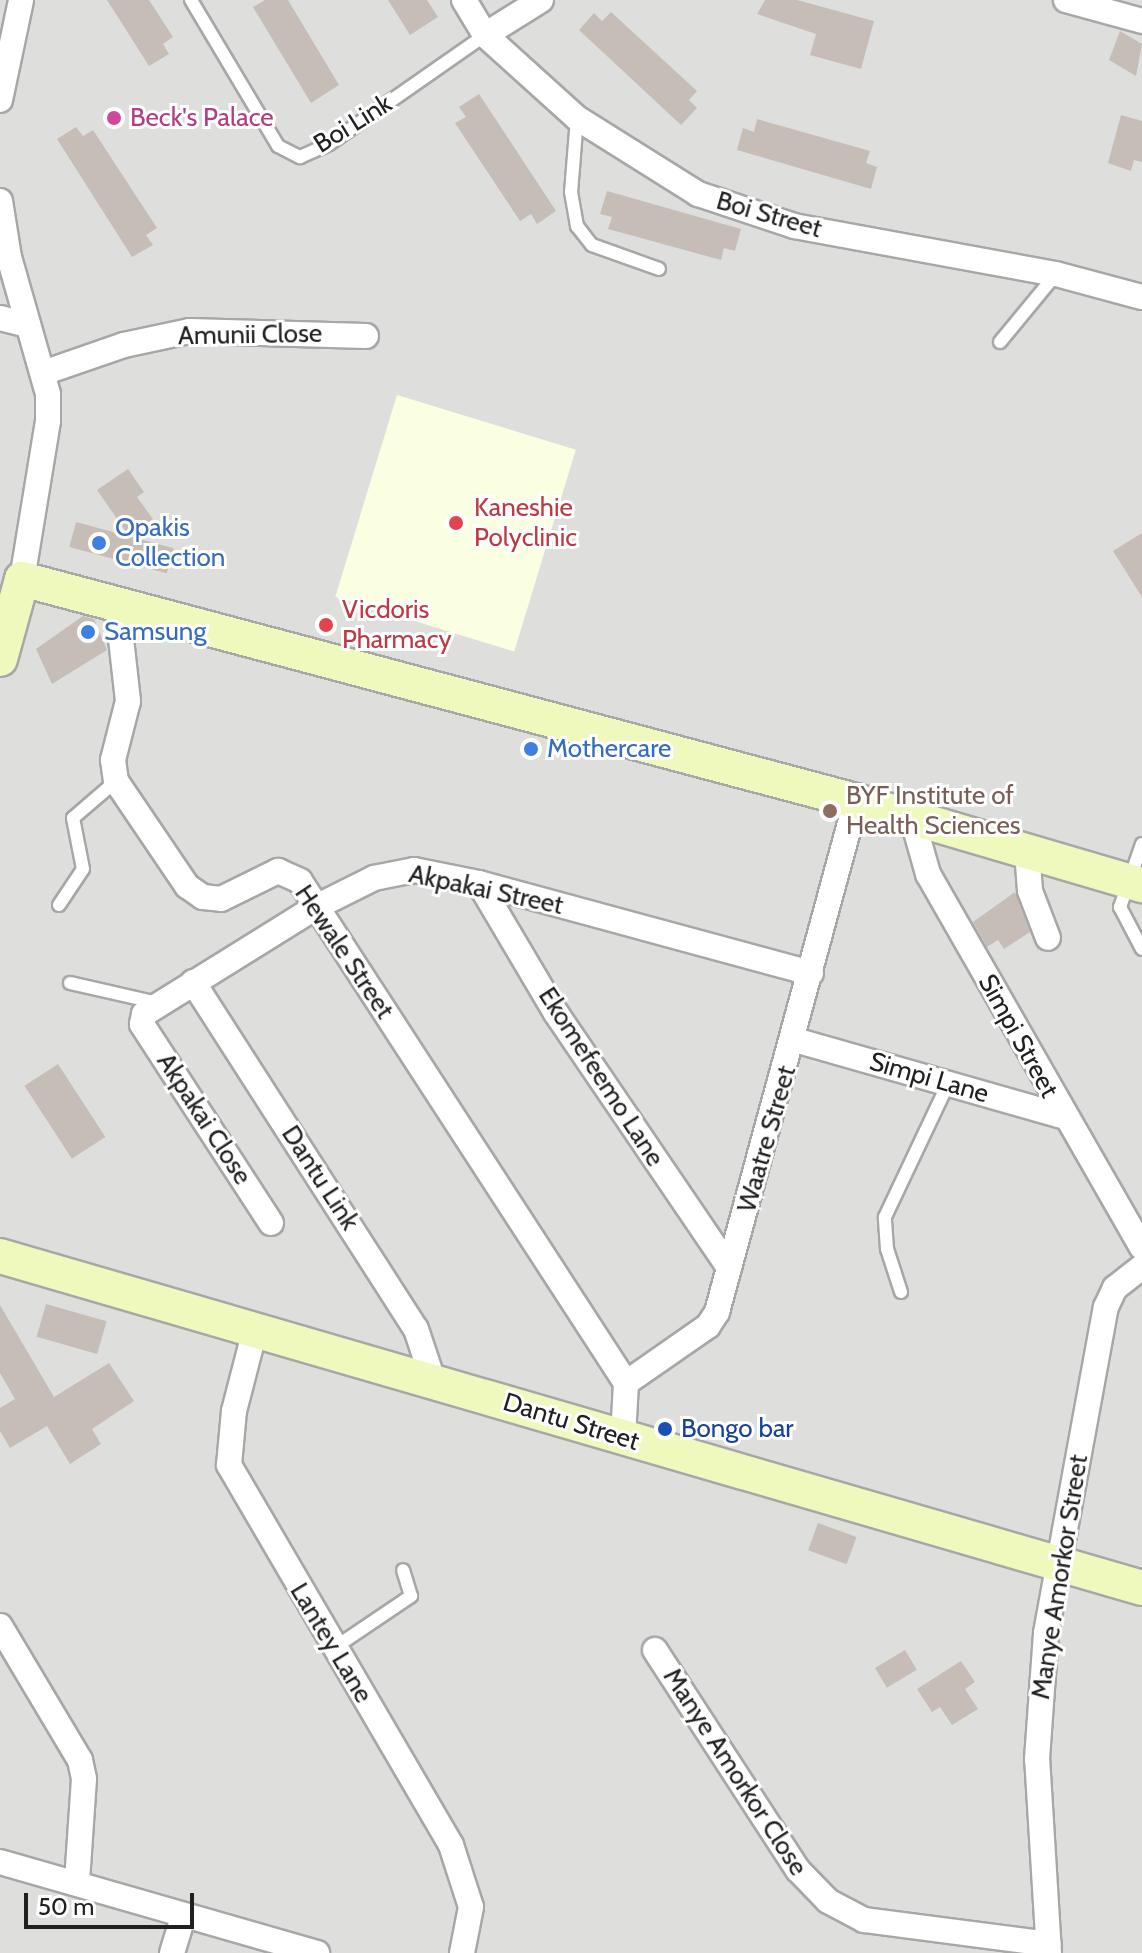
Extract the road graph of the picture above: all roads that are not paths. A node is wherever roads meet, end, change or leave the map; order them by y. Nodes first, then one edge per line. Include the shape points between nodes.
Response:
1 (21, 0) edge
2 (191, 0) edge
3 (464, 0) edge
4 (541, 0) edge
5 (1066, 0) edge
6 (1095, 4) edge
7 (1142, 21) edge
8 (485, 35) junction
9 (0, 100) edge
10 (577, 118) junction
11 (0, 201) edge
12 (659, 269) dead end
13 (1056, 274) junction
14 (1142, 297) edge
15 (0, 318) edge
16 (28, 325) junction
17 (366, 336) dead end
18 (1000, 342) dead end
19 (43, 373) junction
20 (22, 579) junction
21 (117, 603) junction
22 (3, 638) edge
23 (116, 781) junction
24 (856, 801) junction
25 (912, 817) junction
26 (1142, 844) edge
27 (1027, 851) junction
28 (479, 883) junction
29 (1136, 883) edge
30 (59, 905) dead end
31 (316, 907) junction
32 (1048, 938) dead end
33 (1142, 949) edge
34 (811, 973) junction
35 (193, 982) junction
36 (70, 983) dead end
37 (151, 1008) junction
38 (795, 1040) junction
39 (948, 1084) junction
40 (1062, 1116) junction
41 (271, 1223) dead end
42 (1142, 1247) edge
43 (0, 1256) edge
44 (1142, 1267) edge
45 (729, 1268) junction
46 (901, 1292) dead end
47 (256, 1326) junction
48 (433, 1380) junction
49 (626, 1383) junction
50 (623, 1437) junction
51 (1059, 1568) junction
52 (403, 1570) dead end
53 (1142, 1588) edge
54 (0, 1626) edge
55 (334, 1648) junction
56 (655, 1650) dead end
57 (0, 1862) edge
58 (77, 1882) junction
59 (183, 1917) junction
60 (1048, 1948) edge
61 (172, 1953) edge
62 (317, 1953) edge
63 (462, 1953) edge

1 - 9 street
2 - 8 lane, Boi Link via 278,146 300,157 329,144
3 - 8 street, Boi Street
4 - 8 street
5 - 6 street
6 - 7 street
8 - 10 street, Boi Street
10 - 12 lane via 571,192 577,226 592,245
10 - 13 street, Boi Street via 657,173 751,213
11 - 16 street
13 - 14 street, Boi Street
13 - 18 lane
15 - 16 street
16 - 19 street
17 - 19 street, Amunii Close via 190,331 124,345
19 - 20 street via 48,421
20 - 21 street
20 - 22 street
21 - 23 street via 128,701 113,760
21 - 24 street
23 - 30 lane via 73,818 83,869
23 - 31 street, Hewale Street via 187,886 203,897 221,899 278,871 300,881
24 - 25 street
24 - 34 street, Waatre Street
25 - 27 street
25 - 40 street, Simpi Street via 928,874
26 - 29 lane
27 - 29 street
27 - 32 street via 1030,891
28 - 31 street, Akpakai Street via 402,870
28 - 34 street, Akpakai Street
28 - 45 street, Ekomefeemo Lane via 556,1013
29 - 33 lane via 1120,907
31 - 35 street, Akpakai Street
31 - 49 street, Hewale Street
34 - 38 street, Waatre Street
35 - 37 street, Akpakai Street
35 - 48 street, Dantu Link via 416,1329
36 - 37 lane
37 - 41 street, Akpakai Close via 142,1024
38 - 39 street, Simpi Lane
38 - 45 street, Waatre Street
39 - 40 street, Simpi Lane
39 - 46 lane via 885,1217 887,1249
40 - 42 street, Simpi Street
43 - 47 street, Dantu Street
44 - 51 street, Manye Amorkor Street via 1115,1288 1106,1307
45 - 49 street, Waatre Street via 708,1326
47 - 48 street, Dantu Street
47 - 55 street, Lantey Lane via 234,1411 229,1465
48 - 50 street, Dantu Street
49 - 50 street
50 - 51 street, Dantu Street
51 - 53 street, Dantu Street
51 - 60 street, Manye Amorkor Street via 1046,1633 1037,1759
52 - 55 lane via 411,1596
54 - 58 street via 80,1760 84,1779
55 - 63 street, Lantey Lane via 462,1867 471,1907
56 - 60 street, Manye Amorkor Close via 780,1844 828,1901 864,1920
57 - 58 street
58 - 59 street
59 - 61 street
59 - 62 street

